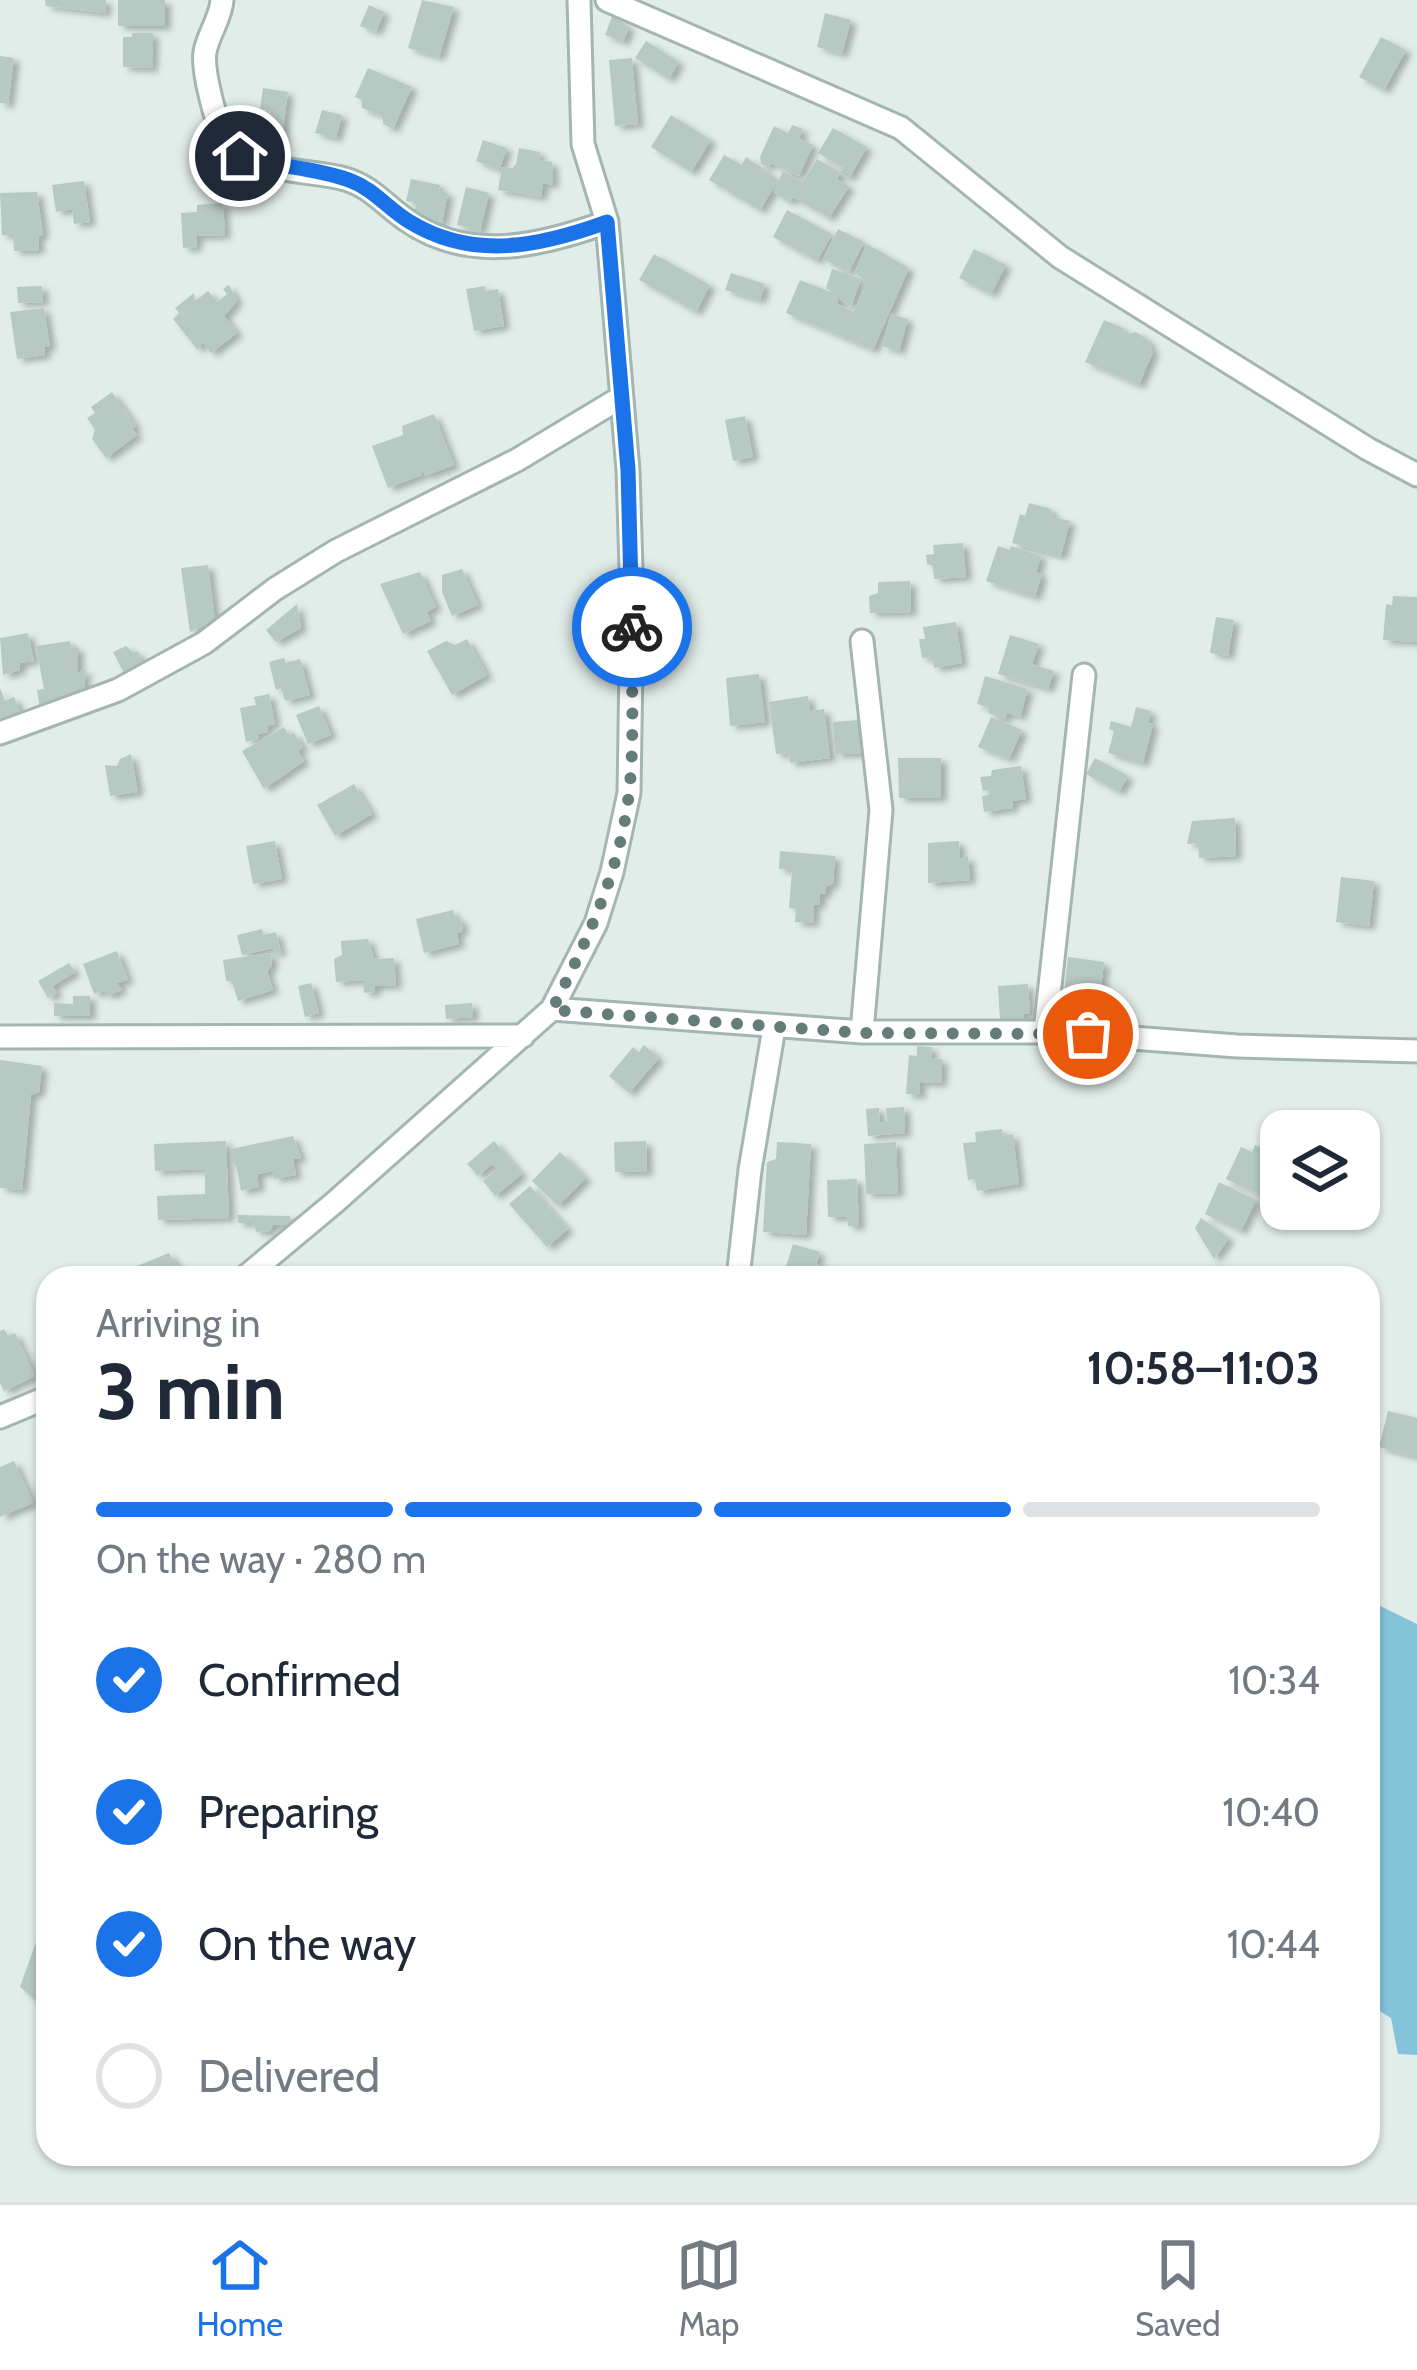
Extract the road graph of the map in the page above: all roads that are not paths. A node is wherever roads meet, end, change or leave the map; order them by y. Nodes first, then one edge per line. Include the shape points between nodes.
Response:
1 (222, 0) edge
2 (579, 0) edge
3 (607, 0) edge
4 (642, 7) edge
5 (607, 222) junction
6 (620, 398) junction
7 (1417, 475) edge
8 (862, 640) dead end
9 (1084, 675) dead end
10 (0, 733) edge
11 (552, 1010) junction
12 (774, 1028) junction
13 (1045, 1032) junction
14 (862, 1033) junction
15 (523, 1036) junction
16 (0, 1037) edge
17 (1417, 1051) edge
18 (258, 1266) edge
19 (739, 1266) edge
20 (36, 1402) edge
21 (0, 1417) edge

1 - 5 street via 204,54 224,137 240,156 351,180 406,220 471,245 534,245
2 - 5 street via 584,144
3 - 4 street
4 - 7 street via 901,128 1060,256
5 - 6 street
6 - 10 street via 336,551 204,643 118,690
6 - 11 street via 632,602 629,794 596,922
8 - 14 street via 881,810
9 - 13 street
11 - 12 street
11 - 15 street
12 - 14 street
12 - 19 street
13 - 14 street
13 - 17 street
15 - 16 street
15 - 18 street
20 - 21 street

